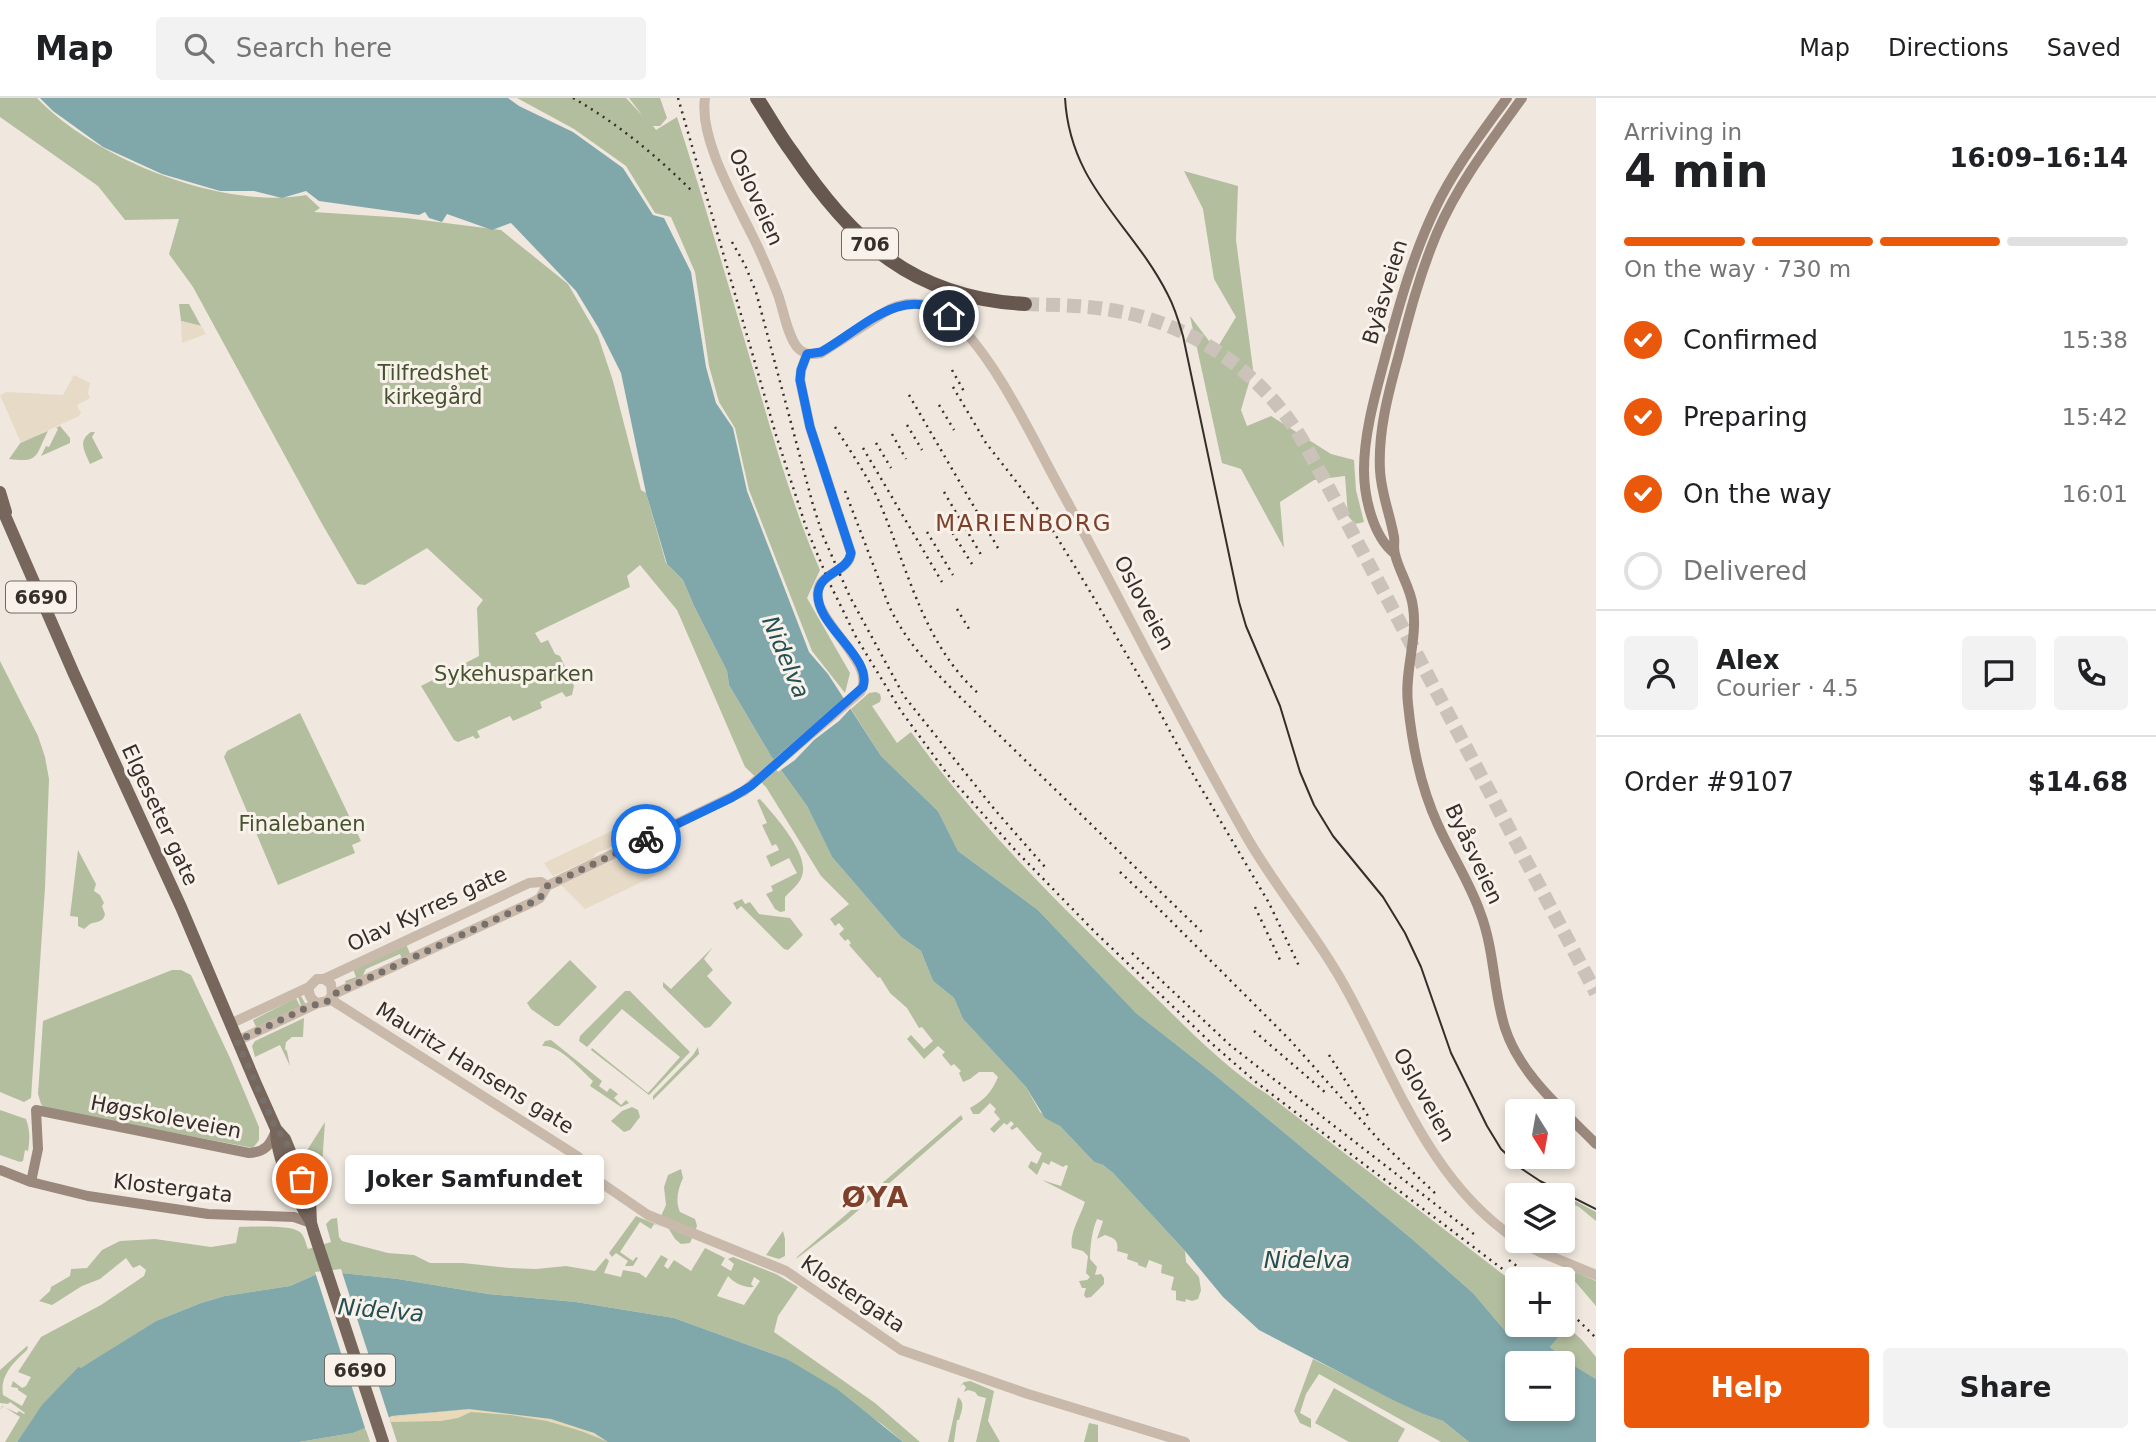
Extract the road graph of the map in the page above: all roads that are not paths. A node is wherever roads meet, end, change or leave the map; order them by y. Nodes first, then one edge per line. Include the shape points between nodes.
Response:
1 (705, 98) edge
2 (1507, 98) edge
3 (1522, 98) edge
4 (761, 102) edge
5 (1025, 304) tunnel mouth
6 (807, 354) junction
7 (0, 492) edge
8 (0, 505) edge
9 (8, 519) junction
10 (1394, 553) junction
11 (544, 886) junction
12 (324, 979) junction
13 (309, 987) junction
14 (331, 997) junction
15 (318, 1003) junction
16 (230, 1024) junction
17 (237, 1041) junction
18 (276, 1129) junction
19 (1596, 1144) edge
20 (0, 1170) edge
21 (593, 1175) joint
22 (31, 1182) junction
23 (313, 1228) junction
24 (1505, 1230) edge
25 (1542, 1253) edge
26 (1596, 1275) edge
27 (383, 1442) edge
28 (1185, 1442) edge

1 - 6 street, Osloveien via 707,125 722,172 765,262 794,344
2 - 10 main road, Byåsveien via 1469,149 1421,238 1369,423 1364,473 1373,518 1384,545
3 - 10 main road, Byåsveien via 1450,207 1408,317 1380,444
4 - 5 highway, 706 via 824,194 889,260 908,274 946,290
6 - 11 street, Olav Kyrres gate via 800,380 810,427 851,553 848,562 822,581 818,601 862,671 860,692 731,798
6 - 24 street, Osloveien via 821,352 890,309 914,303 942,310 971,339 1023,421 1245,834 1347,990 1420,1132 1466,1195
7 - 9 main road, Elgeseter gate / 6690
8 - 9 main road, Elgeseter gate / 6690
9 - 16 main road, Elgeseter gate / 6690
10 - 19 main road, Byåsveien via 1413,603 1407,697 1419,768 1435,819 1484,921 1505,1027 1534,1079
11 - 12 street, Olav Kyrres gate via 528,883
11 - 14 street, Olav Kyrres gate via 535,901
12 - 13 street
12 - 14 street via 332,987
13 - 15 street via 309,995
13 - 16 street
14 - 15 street
14 - 21 street, Mauritz Hansens gate via 577,1156
15 - 17 street
16 - 17 main road, Elgeseter gate / 6690
17 - 18 main road, Elgeseter gate / 6690
18 - 22 main road, Høgskoleveien via 266,1149 249,1153 36,1110 38,1149
18 - 23 main road, Elgeseter gate / 6690 via 285,1139 310,1200
20 - 22 main road, Klostergata
21 - 28 street, Klostergata via 648,1215 797,1278 901,1350
22 - 23 main road, Klostergata via 88,1196 208,1214 294,1217
23 - 27 main road, 6690
25 - 26 street, Osloveien

